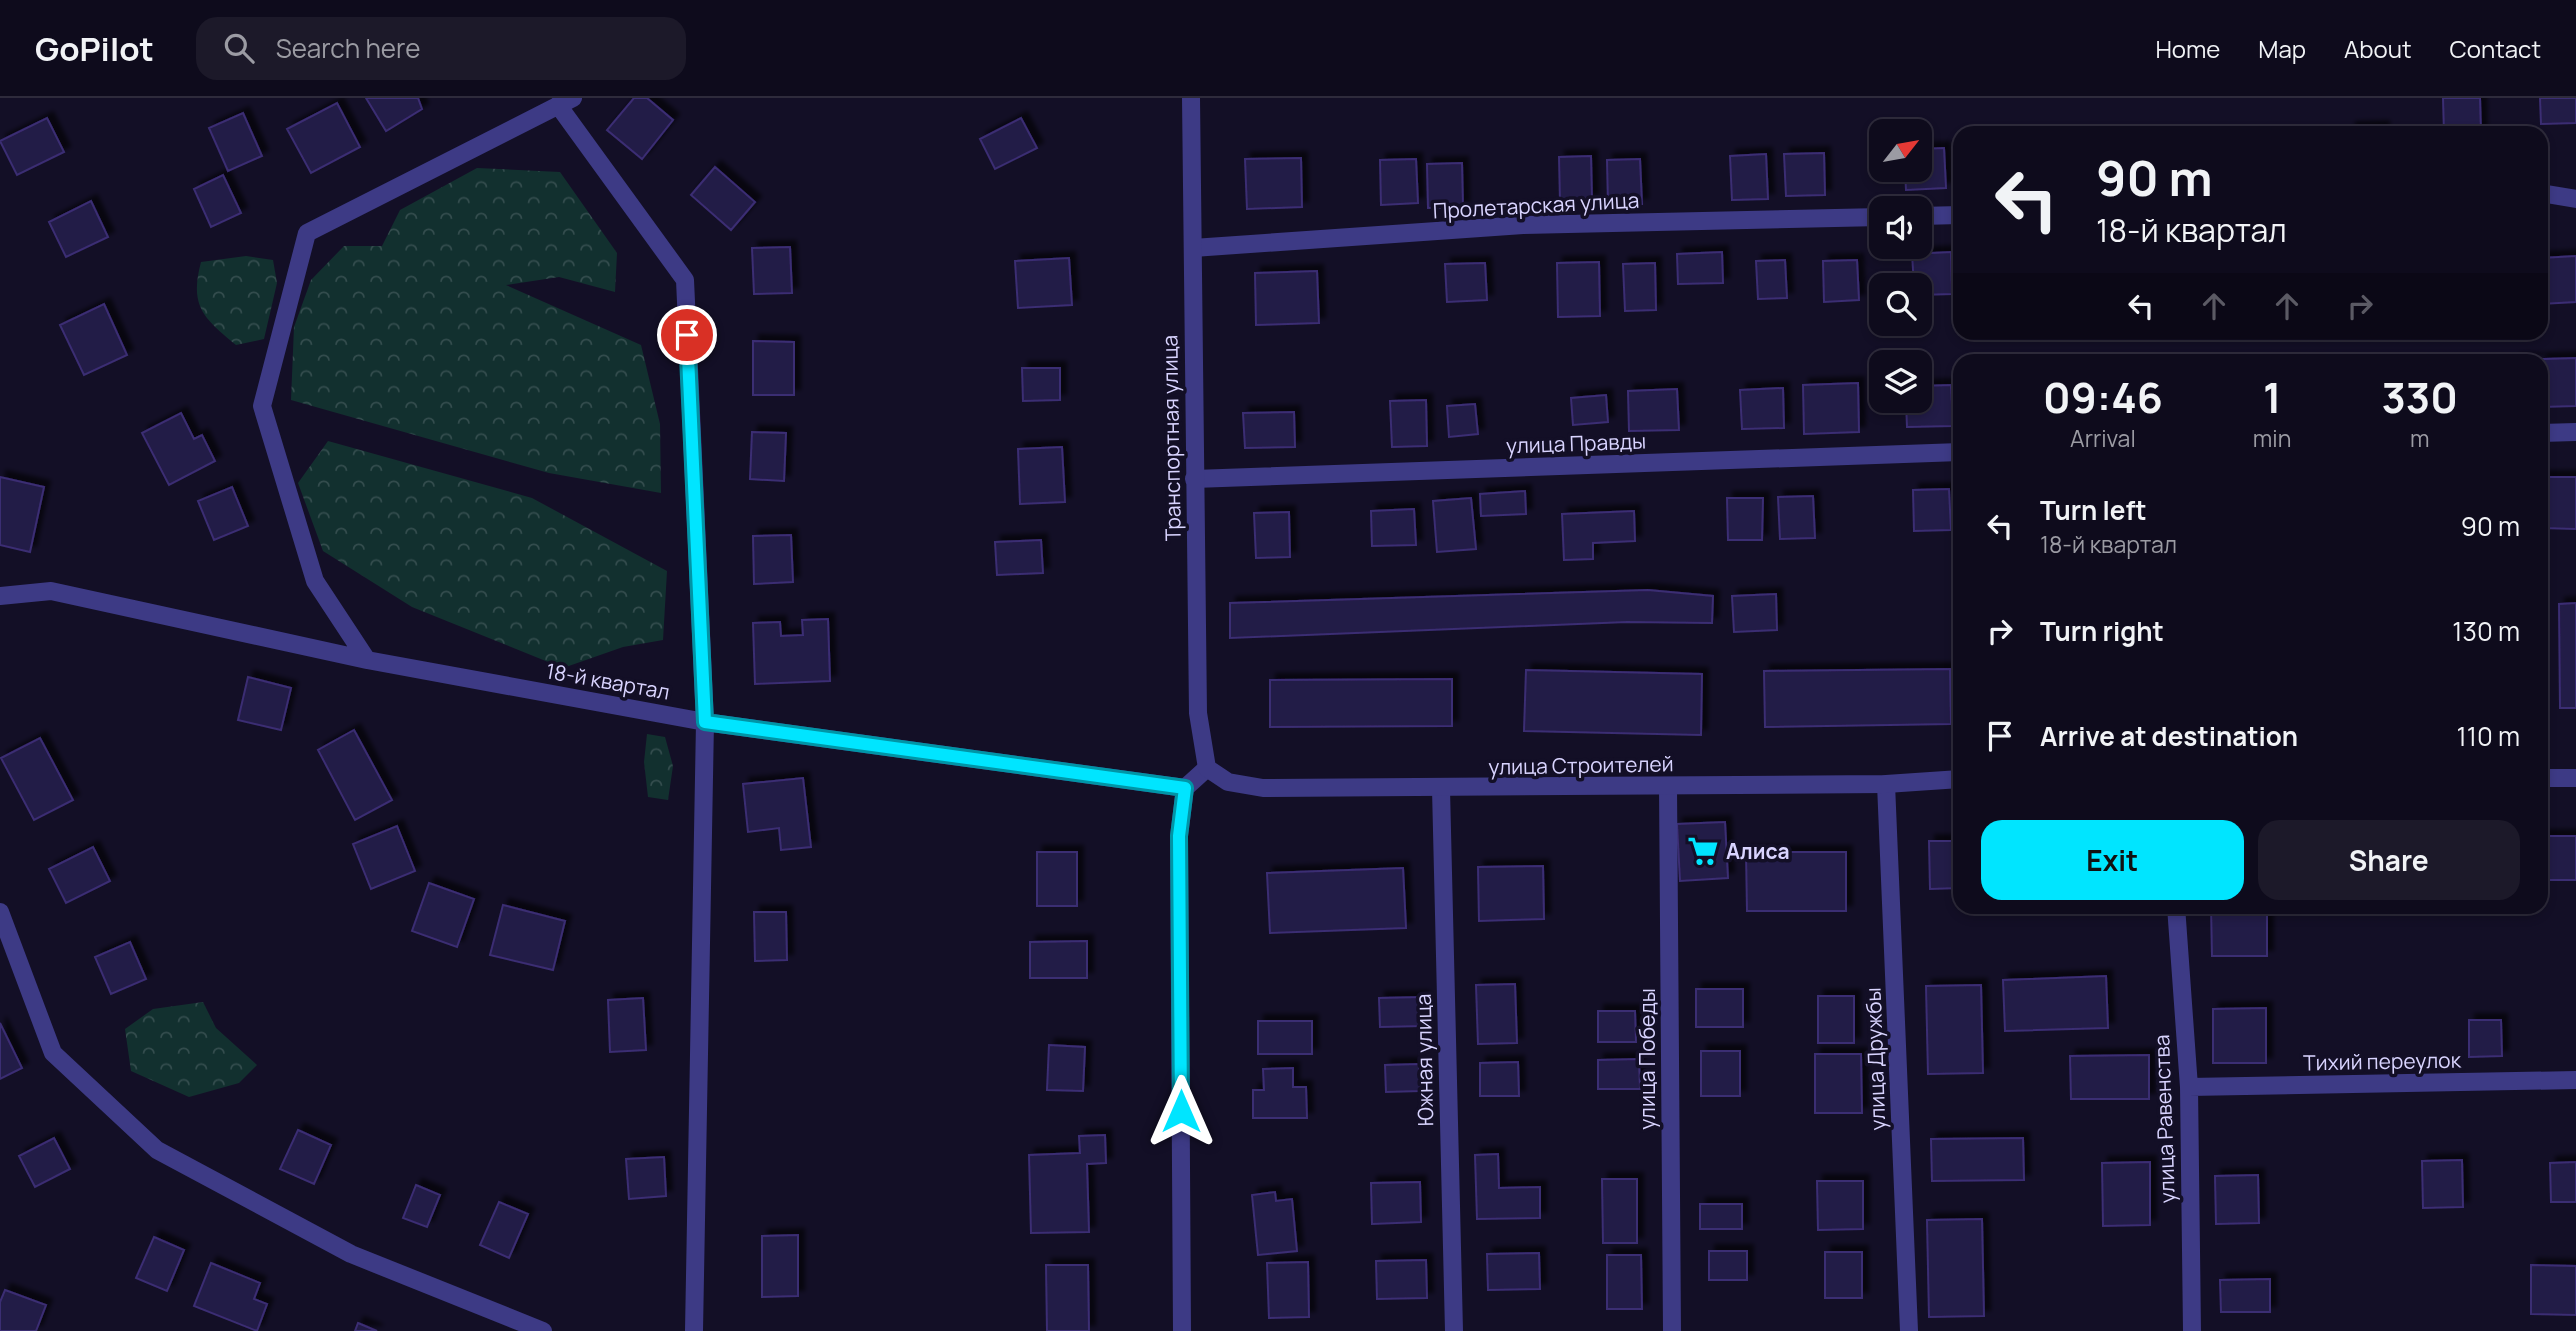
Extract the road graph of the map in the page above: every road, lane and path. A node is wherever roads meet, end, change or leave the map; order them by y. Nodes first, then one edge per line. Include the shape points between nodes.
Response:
1 (1189, 101) edge
2 (566, 102) edge
3 (2548, 194) edge
4 (2576, 199) edge
5 (1953, 215) edge
6 (1869, 216) edge
7 (1932, 216) edge
8 (1193, 248) junction
9 (2576, 432) edge
10 (2548, 433) edge
11 (1953, 452) edge
12 (1194, 479) junction
13 (0, 596) edge
14 (367, 660) junction
15 (705, 722) junction
16 (1207, 768) junction
17 (2548, 778) edge
18 (2576, 778) edge
19 (1953, 780) edge
20 (1886, 785) junction
21 (1668, 786) junction
22 (1185, 788) junction
23 (1441, 789) junction
24 (0, 912) edge
25 (2177, 914) edge
26 (2576, 1080) edge
27 (2189, 1087) junction
28 (542, 1331) edge
29 (694, 1331) edge
30 (1182, 1331) edge
31 (1454, 1331) edge
32 (1672, 1331) edge
33 (1909, 1331) edge
34 (2192, 1331) edge

1 - 8 street, Транспортная улица
2 - 14 street via 307,233 262,406 315,580
2 - 15 street via 685,280
3 - 4 street
5 - 7 street
6 - 8 street, Пролетарская улица via 1523,225
8 - 12 street, Транспортная улица
9 - 10 street
11 - 12 street, улица Правды
12 - 16 street, Транспортная улица via 1198,713
13 - 14 street, 18-й квартал via 51,591
14 - 15 street, 18-й квартал
15 - 22 street, 18-й квартал
15 - 29 street
16 - 22 street
16 - 23 street, улица Строителей via 1228,782 1263,788
17 - 18 street
19 - 20 street, улица Строителей
20 - 21 street, улица Строителей
20 - 33 street, улица Дружбы
21 - 23 street, улица Строителей
21 - 32 street, улица Победы
22 - 30 street via 1179,836
23 - 31 street, Южная улица
24 - 28 street via 53,1054 157,1150 351,1254
25 - 27 street, улица Равенства
26 - 27 street, Тихий переулок
27 - 34 street, улица Равенства

